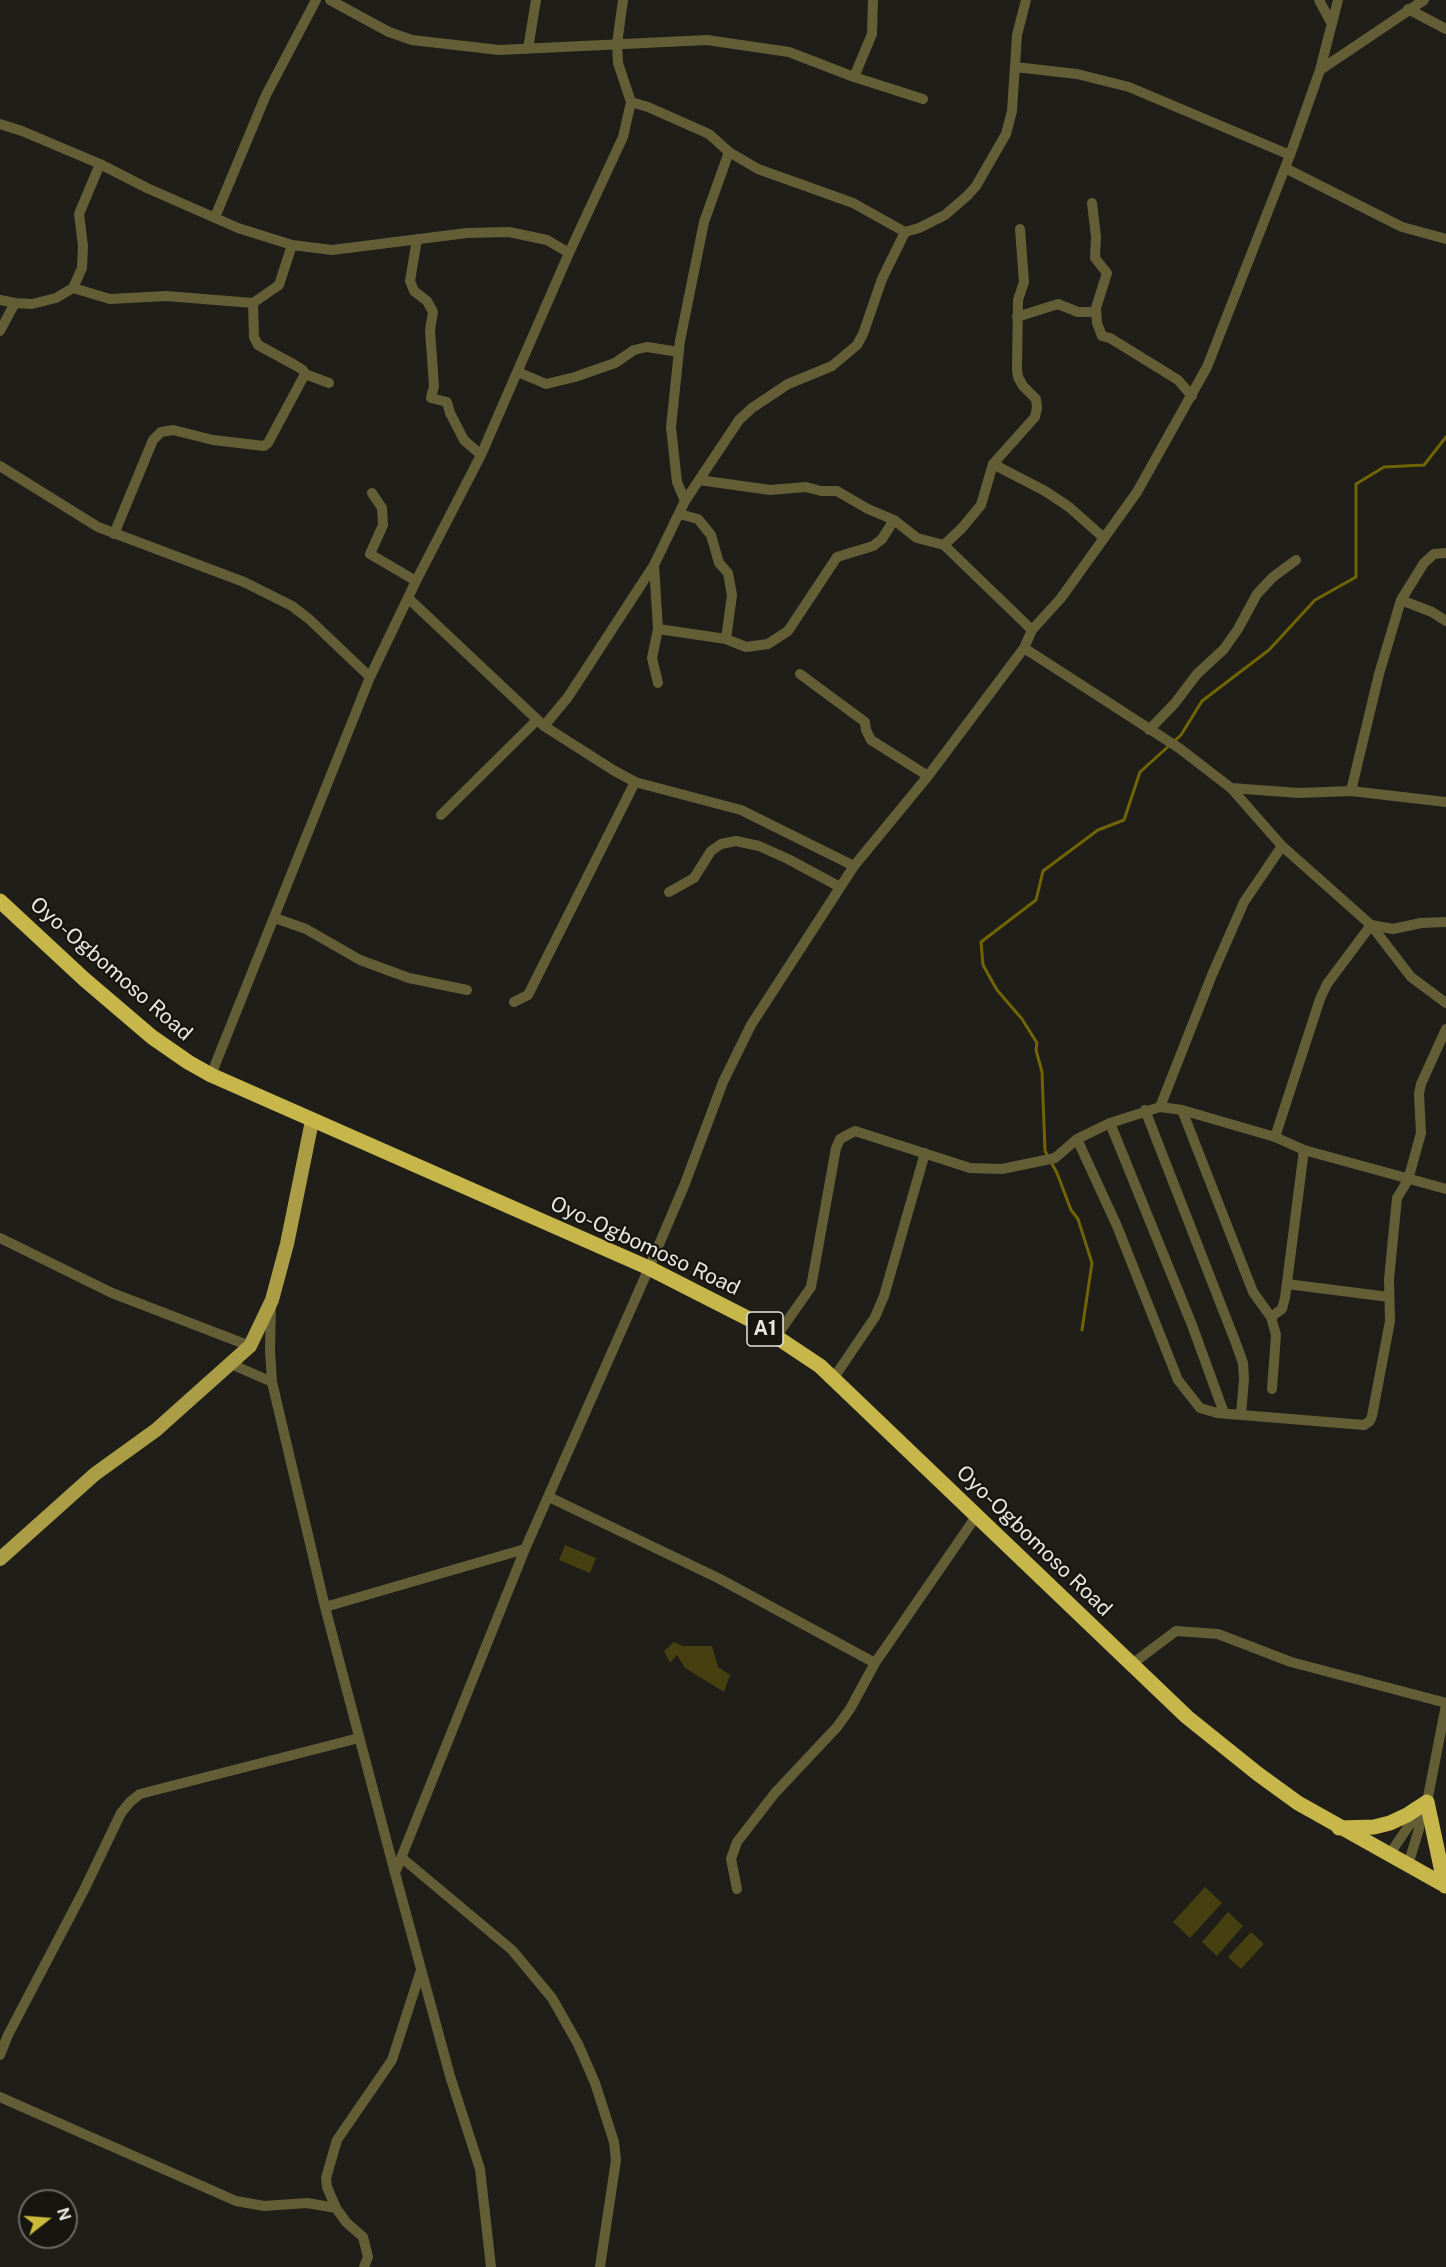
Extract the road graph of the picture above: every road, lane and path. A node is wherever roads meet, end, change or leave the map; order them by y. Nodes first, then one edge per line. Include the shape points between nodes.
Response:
1 (316, 0) edge
2 (330, 0) edge
3 (536, 0) edge
4 (623, 0) edge
5 (873, 0) edge
6 (1026, 0) edge
7 (1319, 0) edge
8 (1338, 0) edge
9 (1424, 0) edge
10 (1408, 9) junction
11 (1332, 24) junction
12 (1446, 29) edge
13 (617, 44) junction
14 (528, 49) junction
15 (1015, 67) junction
16 (1320, 70) junction
17 (854, 77) junction
18 (923, 99) dead end
19 (631, 102) junction
20 (0, 124) edge
21 (729, 152) junction
22 (1290, 155) junction
23 (100, 164) junction
24 (1285, 168) junction
25 (1092, 203) dead end
26 (215, 217) junction
27 (1020, 229) dead end
28 (905, 232) junction
29 (417, 239) junction
30 (1446, 239) edge
31 (292, 245) junction
32 (569, 253) junction
33 (73, 288) junction
34 (0, 300) edge
35 (15, 303) junction
36 (253, 303) junction
37 (1096, 312) junction
38 (1017, 317) junction
39 (0, 331) edge
40 (679, 352) junction
41 (518, 372) junction
42 (305, 374) junction
43 (329, 383) dead end
44 (1192, 396) junction
45 (481, 455) junction
46 (993, 464) junction
47 (0, 466) edge
48 (699, 480) junction
49 (372, 493) dead end
50 (685, 501) junction
51 (679, 514) junction
52 (894, 520) junction
53 (114, 534) junction
54 (1104, 538) junction
55 (944, 545) junction
56 (1446, 553) edge
57 (1296, 560) dead end
58 (654, 565) junction
59 (416, 581) junction
60 (408, 598) junction
61 (1401, 600) junction
62 (1446, 621) edge
63 (658, 629) junction
64 (1032, 630) junction
65 (726, 639) junction
66 (1024, 648) junction
67 (800, 674) dead end
68 (370, 676) junction
69 (658, 683) dead end
70 (540, 723) junction
71 (1149, 730) junction
72 (928, 776) junction
73 (635, 782) junction
74 (1231, 789) junction
75 (1351, 791) junction
76 (1446, 802) edge
77 (441, 815) dead end
78 (1282, 846) junction
79 (854, 866) junction
80 (840, 887) junction
81 (669, 892) dead end
82 (0, 901) edge
83 (275, 918) junction
84 (1446, 922) edge
85 (1371, 925) junction
86 (467, 990) dead end
87 (514, 1002) dead end
88 (1446, 1003) edge
89 (1446, 1029) edge
90 (211, 1075) junction
91 (1160, 1107) junction
92 (1145, 1110) junction
93 (1182, 1110) junction
94 (312, 1121) junction
95 (1110, 1123) junction
96 (1275, 1137) junction
97 (1077, 1139) junction
98 (1304, 1150) junction
99 (925, 1153) junction
100 (1408, 1180) junction
101 (1446, 1189) edge
102 (0, 1238) edge
103 (649, 1268) junction
104 (1287, 1284) junction
105 (1389, 1297) junction
106 (272, 1300) junction
107 (1271, 1317) junction
108 (776, 1337) junction
109 (250, 1346) junction
110 (231, 1364) junction
111 (833, 1379) junction
112 (272, 1382) junction
113 (1272, 1389) dead end
114 (1224, 1413) junction
115 (1241, 1415) junction
116 (549, 1497) junction
117 (977, 1515) junction
118 (525, 1549) junction
119 (0, 1559) edge
120 (325, 1607) junction
121 (875, 1663) junction
122 (1132, 1664) junction
123 (1446, 1704) edge
124 (360, 1738) junction
125 (1427, 1802) junction
126 (1420, 1817) junction
127 (1338, 1828) junction
128 (1389, 1855) junction
129 (402, 1858) junction
130 (1408, 1865) junction
131 (395, 1873) junction
132 (1446, 1886) edge
133 (738, 1889) dead end
134 (421, 1969) junction
135 (0, 2055) edge
136 (0, 2097) edge
137 (327, 2187) junction
138 (307, 2203) junction
139 (336, 2208) junction
140 (364, 2267) edge
141 (491, 2267) edge
142 (600, 2267) edge

1 - 26 street via 266,95
2 - 14 street via 412,40 499,50
3 - 14 street
4 - 13 street
5 - 17 street via 872,34
6 - 15 street via 1017,35
7 - 11 street
8 - 11 street
9 - 10 street
10 - 12 street
10 - 16 street
11 - 16 street
13 - 14 street
13 - 17 street via 707,40 789,51
13 - 19 street via 621,74
15 - 22 street via 1077,74 1129,87
15 - 28 street via 1006,134 976,186 945,214
16 - 22 street
17 - 18 street
19 - 21 street via 709,134
19 - 32 street via 623,137
20 - 23 street
21 - 28 street via 758,169 853,203
21 - 40 street via 704,222
22 - 24 street
23 - 26 street
23 - 33 street via 79,214 82,267
24 - 30 street via 1402,226
24 - 44 street
25 - 37 street via 1095,258 1107,273
26 - 31 street
27 - 38 street via 1024,282
28 - 48 street via 857,345 832,366 788,384 752,408 739,420
29 - 31 street via 332,250
29 - 32 street via 509,232 547,240
29 - 45 street via 410,281 433,312 431,398 447,402 464,440
31 - 36 street via 279,285
32 - 41 street
33 - 35 street via 56,298 32,304
33 - 36 street via 110,299 165,296
34 - 35 street
35 - 39 street
36 - 42 street via 256,343
37 - 38 street via 1078,312 1058,304
37 - 44 street via 1102,336 1178,380
38 - 46 street via 1018,376 1033,394 1038,408 1035,417
40 - 41 street via 647,347 634,350 615,363 546,384
40 - 50 street via 671,427 676,482
41 - 45 street
42 - 43 street
42 - 53 street via 264,446 173,430 161,432 153,440
44 - 54 street via 1137,492
45 - 59 street
46 - 54 street via 1045,491
46 - 55 street via 981,504
47 - 53 street
48 - 50 street
48 - 52 street via 770,490 806,487 837,491
49 - 59 street via 382,508 383,525 370,554
50 - 51 street
51 - 58 street
51 - 65 street via 698,519 705,527 719,563 728,573 732,595
52 - 55 street via 917,538
52 - 65 street via 873,546 837,557 783,636 754,648
53 - 68 street via 244,582 292,606
54 - 64 street via 1061,598
55 - 64 street
56 - 61 street via 1434,554 1424,563
57 - 71 street via 1257,594 1224,649
58 - 63 street
58 - 70 street via 568,697
59 - 60 street
60 - 68 street
60 - 70 street
61 - 62 street
61 - 75 street
63 - 65 street
63 - 69 street via 652,658
64 - 66 street
66 - 71 street
66 - 72 street
67 - 72 street via 865,722 871,740
68 - 83 street
70 - 73 street
70 - 77 street
71 - 74 street
72 - 79 street
73 - 79 street via 741,810
73 - 87 street via 528,995
74 - 75 street
74 - 78 street
75 - 76 street
78 - 85 street
78 - 91 street via 1244,902
79 - 80 street
80 - 81 street via 789,859 736,841 711,851 694,878
80 - 103 street via 751,1025 723,1082
82 - 90 highway, Oyo-Ogbomoso Road / A1 via 152,1037
83 - 86 street via 306,929 360,960 409,978
83 - 90 street
84 - 85 street via 1393,929
85 - 88 street via 1411,977
85 - 96 street via 1320,999
89 - 100 street via 1421,1084 1421,1132
90 - 94 highway, Oyo-Ogbomoso Road / A1
91 - 92 street
91 - 93 street
92 - 95 street
92 - 115 street via 1243,1363
93 - 96 street
93 - 107 street via 1253,1292
94 - 103 highway, Oyo-Ogbomoso Road / A1
94 - 106 main road
95 - 97 street
95 - 114 street
96 - 98 street
97 - 99 street via 1055,1158 1002,1169 970,1168
97 - 114 street via 1117,1226 1178,1380 1200,1408
98 - 100 street
98 - 104 street
99 - 108 street via 855,1131 840,1139 811,1287
99 - 111 street via 880,1307
100 - 101 street
100 - 105 street via 1398,1198
102 - 109 street via 112,1293
103 - 108 highway, Oyo-Ogbomoso Road / A1 via 751,1320
103 - 116 street
104 - 105 street
104 - 107 street via 1282,1309
105 - 115 street via 1390,1320 1368,1423
106 - 109 main road
106 - 112 street
107 - 113 street via 1276,1335
108 - 111 highway, Oyo-Ogbomoso Road / A1
109 - 110 main road
110 - 112 street
110 - 119 main road via 156,1430 95,1474
111 - 117 highway, Oyo-Ogbomoso Road / A1
112 - 120 street
114 - 115 street
116 - 118 street
116 - 121 street via 718,1578
117 - 121 street
117 - 122 highway, Oyo-Ogbomoso Road / A1
118 - 120 street
118 - 129 street
120 - 124 street
121 - 133 street via 837,1726 775,1793 737,1842 731,1859
122 - 123 street via 1176,1631 1218,1634 1291,1662
122 - 127 highway, Oyo-Ogbomoso Road / A1 via 1188,1717 1258,1774
123 - 125 street
124 - 131 street
124 - 135 street via 140,1794 130,1802
125 - 126 street
125 - 127 highway via 1407,1815 1374,1827
125 - 132 highway
126 - 128 street via 1410,1824
126 - 130 street
127 - 128 highway, Oyo-Ogbomoso Road / A1
128 - 130 highway, Oyo-Ogbomoso Road / A1
129 - 131 street
129 - 142 street via 512,1950 552,1998 578,2044 595,2083 616,2160
130 - 132 highway, Oyo-Ogbomoso Road / A1
131 - 134 street
134 - 137 street via 388,2068 337,2140
134 - 141 street via 480,2169
136 - 138 street via 236,2200 264,2206
137 - 138 street
137 - 139 street
138 - 139 street
139 - 140 street via 363,2238 368,2257

